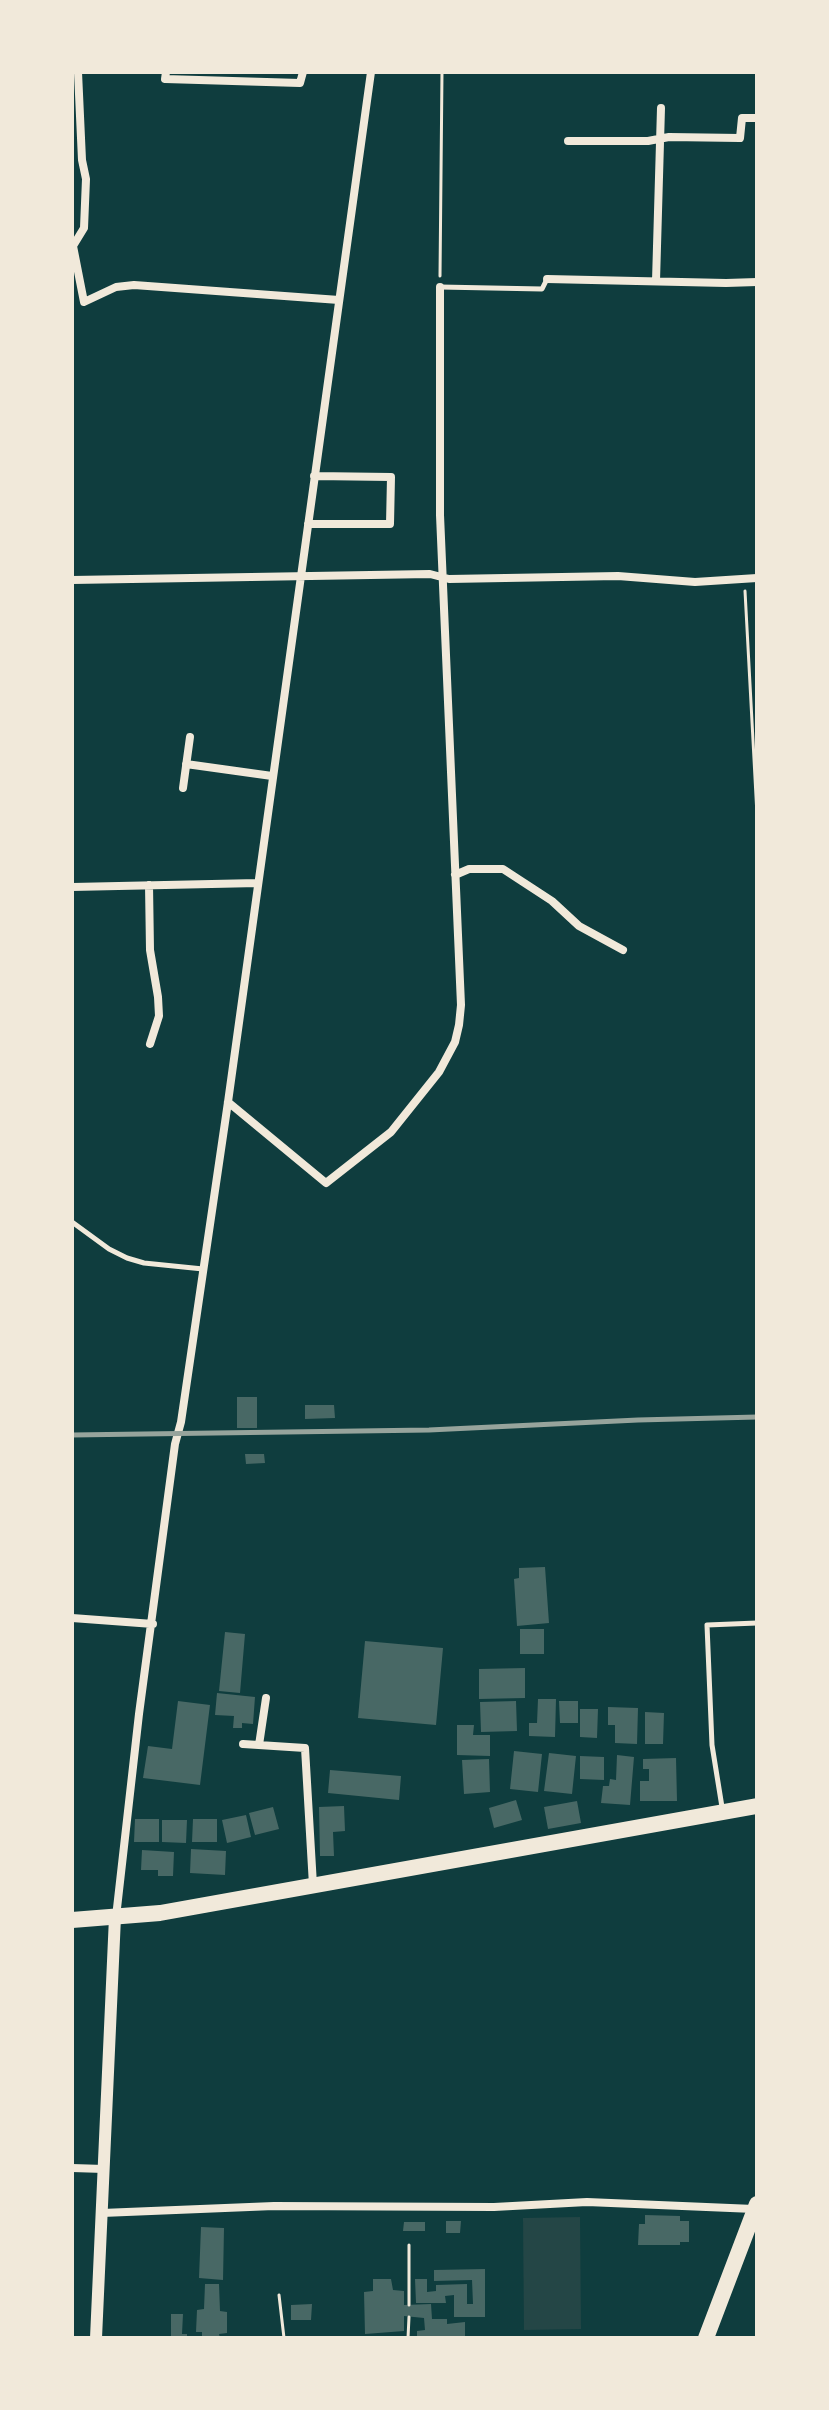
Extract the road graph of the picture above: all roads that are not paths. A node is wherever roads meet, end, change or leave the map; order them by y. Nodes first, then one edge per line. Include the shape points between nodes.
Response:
1 (78, 72) edge
2 (166, 72) edge
3 (303, 72) edge
4 (371, 72) edge
5 (661, 108) dead end
6 (757, 118) edge
7 (660, 139) junction
8 (568, 141) dead end
9 (547, 279) joint
10 (656, 281) junction
11 (757, 282) edge
12 (440, 287) joint
13 (339, 300) junction
14 (314, 476) junction
15 (308, 524) junction
16 (301, 574) junction
17 (443, 577) junction
18 (757, 578) edge
19 (72, 580) edge
20 (190, 737) dead end
21 (186, 764) junction
22 (272, 776) junction
23 (183, 788) dead end
24 (455, 875) junction
25 (258, 883) junction
26 (149, 885) junction
27 (72, 887) edge
28 (623, 950) dead end
29 (150, 1044) dead end
30 (228, 1102) junction
31 (72, 1222) edge
32 (203, 1269) junction
33 (72, 1618) edge
34 (757, 1623) edge
35 (153, 1624) junction
36 (266, 1698) dead end
37 (243, 1744) dead end
38 (259, 1745) junction
39 (308, 1787) junction
40 (320, 1788) dead end
41 (757, 1806) edge
42 (723, 1812) junction
43 (313, 1885) junction
44 (115, 1917) junction
45 (72, 1920) edge
46 (72, 2168) edge
47 (104, 2169) junction
48 (756, 2206) edge
49 (102, 2213) junction
50 (96, 2338) edge
51 (706, 2338) edge

1 - 13 street via 86,179 84,228 73,246 84,302 134,285
2 - 3 street via 165,79 300,83
4 - 13 street
5 - 7 street
6 - 7 street via 742,118 740,138
7 - 8 street
7 - 10 street
9 - 10 street
9 - 12 lane via 542,289
10 - 11 street
12 - 17 street
13 - 14 street
14 - 15 street
14 - 15 street via 391,477 390,524
15 - 16 street
16 - 17 street
16 - 19 street
16 - 22 street
17 - 18 street via 618,576 695,582
17 - 24 street
20 - 21 street
21 - 22 street
21 - 23 street
22 - 25 street
24 - 28 street via 469,869 503,869 579,926
24 - 30 street via 461,1005 455,1042 439,1072 391,1132 326,1183
25 - 26 street
25 - 30 street
26 - 27 street
26 - 29 street via 159,1016
30 - 32 street
31 - 32 lane via 127,1258
32 - 35 street
33 - 35 street
34 - 42 lane via 707,1625 712,1745
35 - 44 street
36 - 38 street
37 - 38 street
38 - 39 street via 305,1748
39 - 40 street
39 - 43 street
41 - 42 main road
42 - 43 main road
43 - 44 main road
44 - 45 main road
44 - 47 street
46 - 47 street
47 - 49 street
48 - 49 street via 587,2202
48 - 51 main road
49 - 50 street

